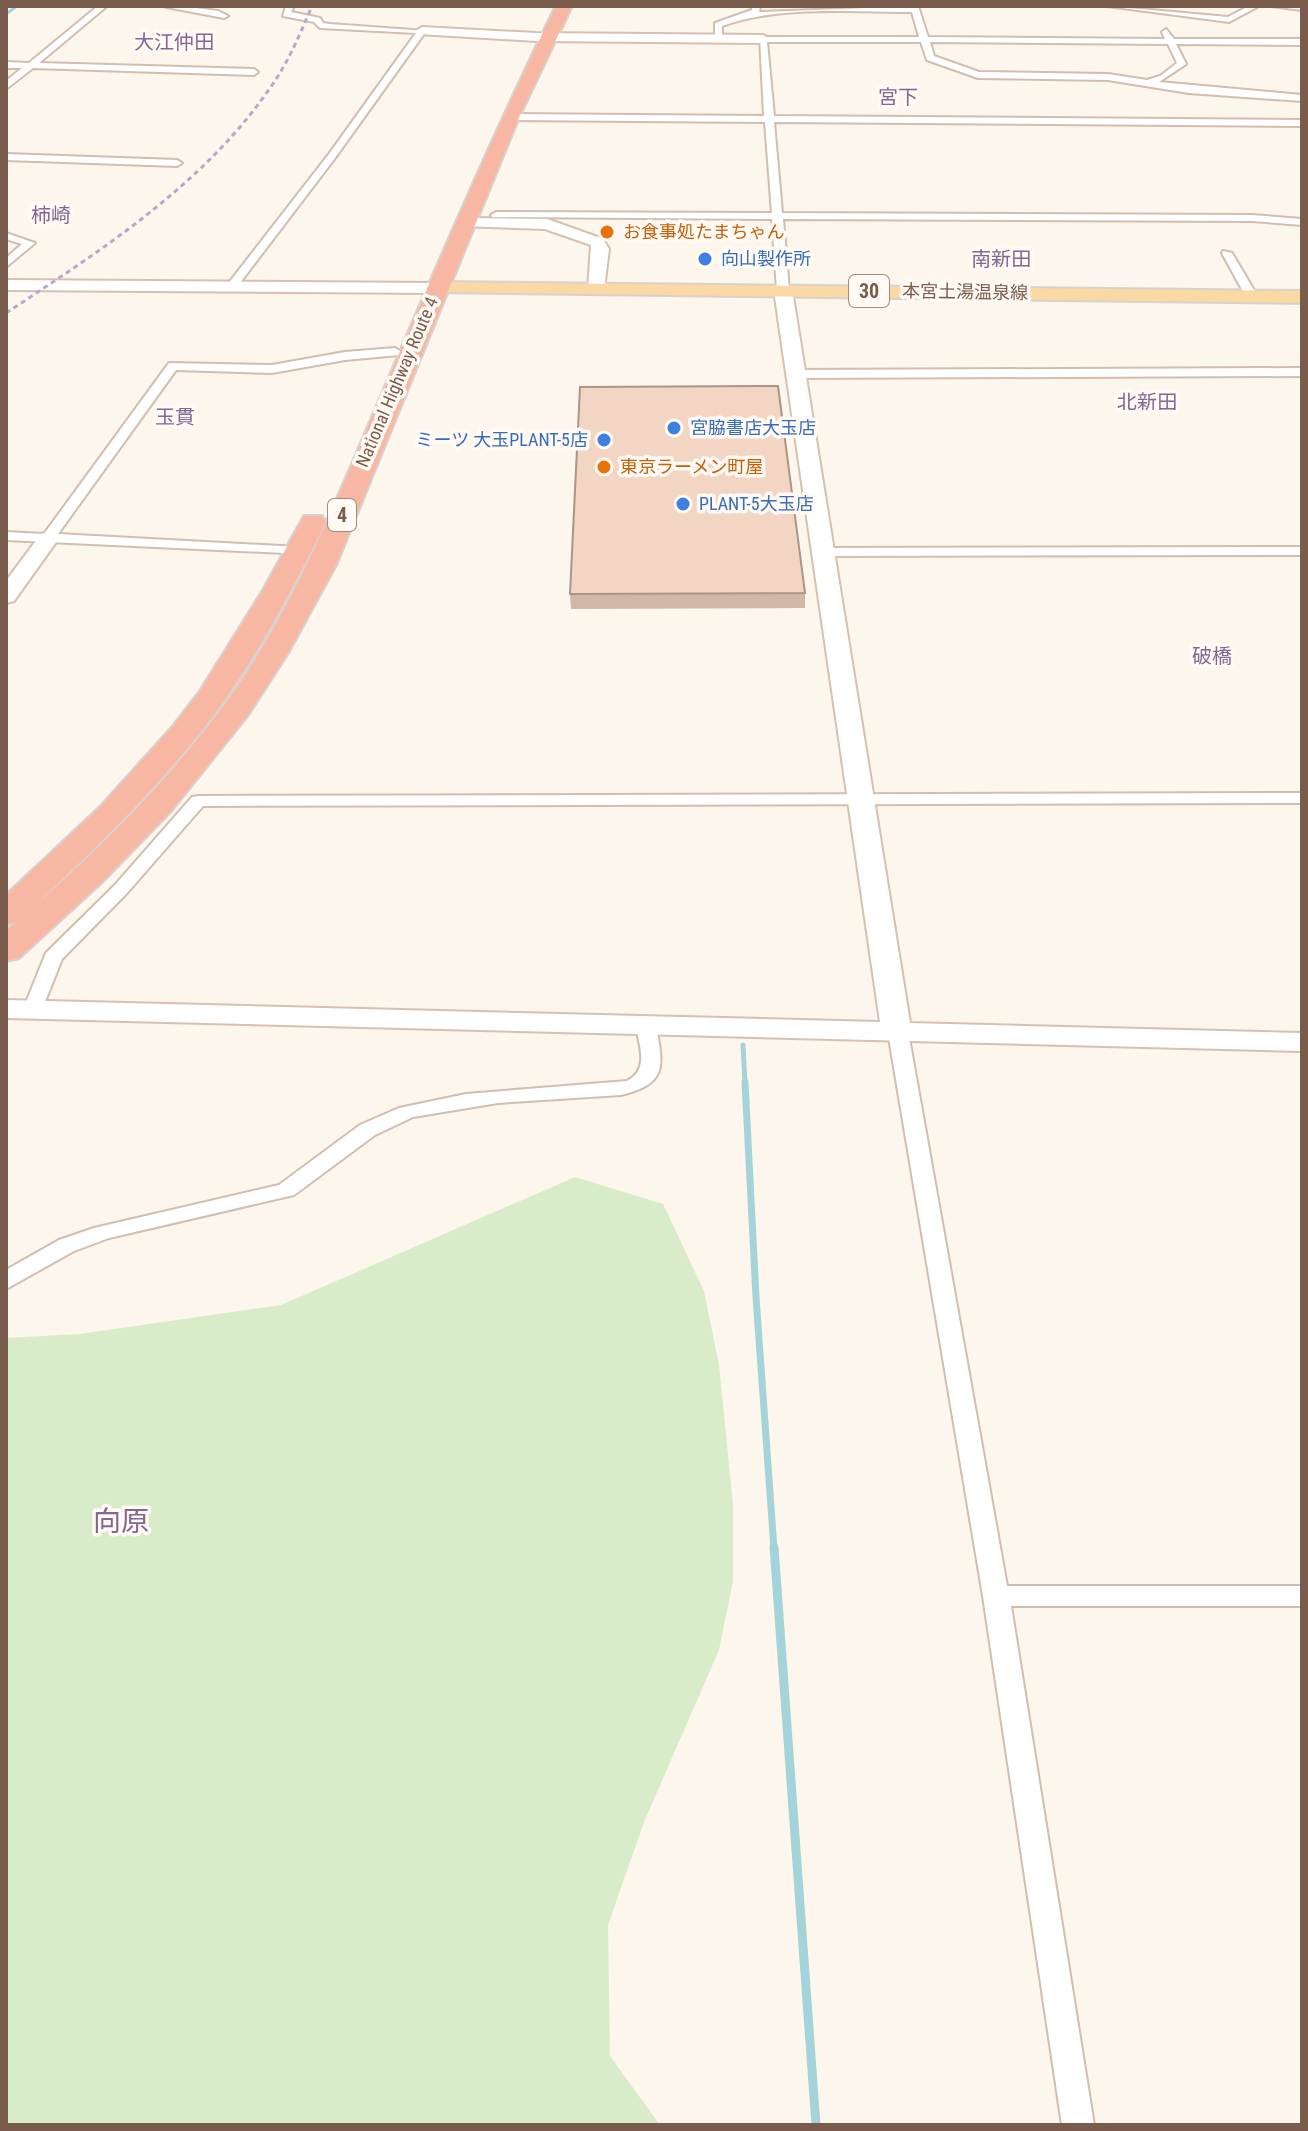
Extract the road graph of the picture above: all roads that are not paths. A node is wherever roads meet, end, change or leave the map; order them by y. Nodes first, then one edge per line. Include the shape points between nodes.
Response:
1 (103, 6) edge
2 (290, 6) edge
3 (551, 6) edge
4 (564, 6) edge
5 (1111, 6) edge
6 (1255, 6) edge
7 (1275, 6) edge
8 (321, 7) edge
9 (915, 8) edge
10 (1302, 8) edge
11 (753, 10) edge
12 (1155, 11) junction
13 (169, 12) edge
14 (224, 16) dead end
15 (317, 20) junction
16 (422, 31) junction
17 (543, 37) junction
18 (718, 38) junction
19 (763, 39) junction
20 (924, 40) junction
21 (1171, 40) junction
22 (1302, 42) edge
23 (6, 65) edge
24 (30, 66) junction
25 (254, 72) dead end
26 (1148, 83) junction
27 (6, 86) edge
28 (1302, 98) edge
29 (510, 117) junction
30 (770, 118) junction
31 (1302, 123) edge
32 (6, 157) edge
33 (177, 163) dead end
34 (1302, 207) edge
35 (496, 215) dead end
36 (775, 215) junction
37 (563, 221) junction
38 (467, 223) junction
39 (1301, 224) edge
40 (6, 236) edge
41 (1227, 253) dead end
42 (6, 264) edge
43 (6, 285) edge
44 (232, 286) junction
45 (429, 288) junction
46 (596, 289) junction
47 (783, 290) junction
48 (1252, 297) junction
49 (1302, 297) edge
50 (395, 352) junction
51 (1302, 372) edge
52 (796, 374) junction
53 (6, 536) edge
54 (48, 538) junction
55 (300, 551) junction
56 (1302, 551) edge
57 (823, 552) junction
58 (6, 596) edge
59 (860, 798) junction
60 (1302, 798) edge
61 (6, 914) edge
62 (6, 950) edge
63 (19, 1009) edge
64 (646, 1027) junction
65 (898, 1032) junction
66 (1302, 1042) edge
67 (6, 1281) edge
68 (996, 1596) junction
69 (1302, 1596) edge
70 (1078, 2125) edge

1 - 24 street
2 - 15 street via 286,14
3 - 17 highway, National Highway Route 4 / 4
4 - 17 highway, National Highway Route 4 / 4
5 - 12 street
6 - 12 street via 1232,20
7 - 10 street
8 - 15 street
9 - 11 street
9 - 20 street
11 - 18 street via 718,25
12 - 21 street
13 - 14 street
15 - 16 street via 330,27
16 - 17 street
16 - 44 street
17 - 18 street
17 - 29 highway, National Highway Route 4 / 4
17 - 45 highway, National Highway Route 4 / 4
18 - 19 street
19 - 20 street
19 - 30 street
20 - 21 street
20 - 26 street via 930,58 978,75 1108,77
21 - 22 street
21 - 26 street via 1182,64
23 - 24 street
24 - 25 street
24 - 27 street
26 - 28 street
29 - 30 street
29 - 38 highway, National Highway Route 4 / 4
30 - 31 street
30 - 36 street
32 - 33 street
34 - 39 street
35 - 37 street
36 - 37 street
36 - 39 street via 1238,218
36 - 47 street
37 - 38 street
37 - 46 street via 600,245
38 - 45 highway, National Highway Route 4 / 4
40 - 42 street via 30,243
41 - 48 street
43 - 44 street
44 - 45 street
45 - 46 main road, 本宮土湯温泉線 / 30
45 - 50 highway, National Highway Route 4 / 4
45 - 62 highway, National Highway Route 4 / 4 via 322,565 251,687 160,804
46 - 47 main road, 本宮土湯温泉線 / 30
47 - 48 main road, 本宮土湯温泉線 / 30
47 - 52 street
48 - 49 main road, 本宮土湯温泉線 / 30
50 - 54 street via 272,369 173,366
50 - 55 highway, National Highway Route 4 / 4
51 - 52 street
52 - 57 street
53 - 54 street
54 - 55 street
54 - 58 street
55 - 61 highway, National Highway Route 4 / 4 via 184,733 112,814
56 - 57 street
57 - 59 street
59 - 60 street
59 - 63 street via 198,801 53,957
59 - 65 street
63 - 64 street
64 - 65 street
64 - 67 street via 652,1060 641,1085 424,1109 381,1123 286,1190 89,1238 54,1251
65 - 66 street
65 - 68 street
68 - 69 street
68 - 70 street

